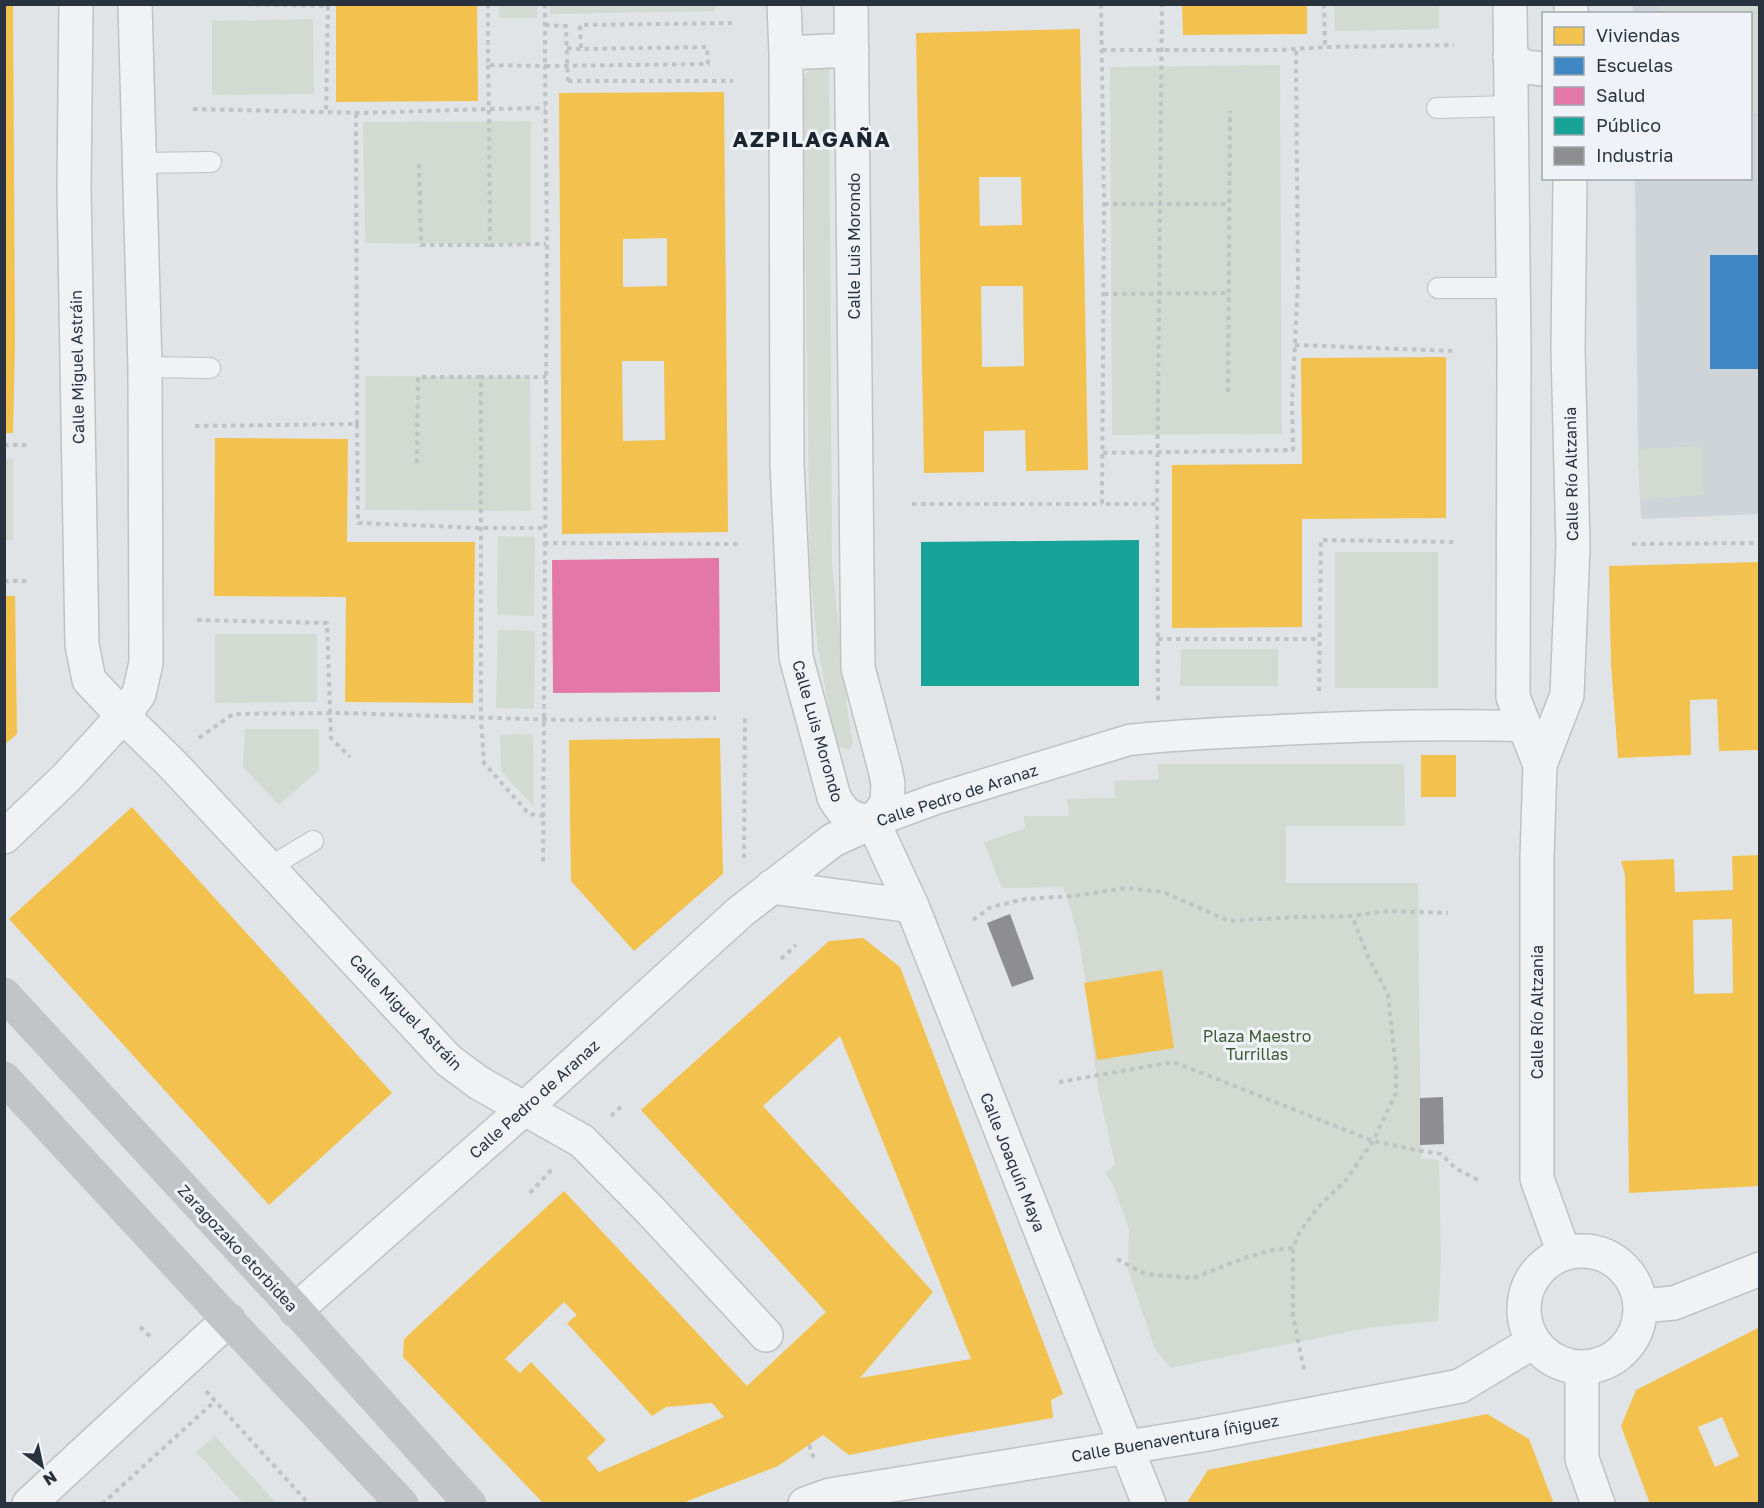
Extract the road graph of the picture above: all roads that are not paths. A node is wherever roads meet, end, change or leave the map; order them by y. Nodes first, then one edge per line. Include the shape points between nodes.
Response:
1 (76, 4) edge
2 (135, 4) edge
3 (784, 4) edge
4 (851, 4) edge
5 (1514, 6) edge
6 (852, 50) junction
7 (786, 53) junction
8 (1510, 56) junction
9 (1542, 69) edge
10 (1511, 106) junction
11 (1437, 108) dead end
12 (211, 162) dead end
13 (140, 163) junction
14 (1570, 180) edge
15 (1438, 288) dead end
16 (1513, 288) junction
17 (145, 367) junction
18 (210, 368) dead end
19 (123, 716) junction
20 (1524, 726) junction
21 (1540, 765) junction
22 (873, 822) junction
23 (4, 837) edge
24 (313, 841) dead end
25 (268, 868) junction
26 (771, 887) junction
27 (912, 906) junction
28 (4, 994) edge
29 (4, 1078) edge
30 (525, 1108) junction
31 (1564, 1253) junction
32 (1760, 1269) edge
33 (1641, 1306) junction
34 (296, 1310) junction
35 (228, 1320) junction
36 (766, 1335) dead end
37 (1533, 1342) junction
38 (1582, 1368) junction
39 (1126, 1448) junction
40 (29, 1503) edge
41 (402, 1503) edge
42 (470, 1503) edge
43 (805, 1503) edge
44 (1149, 1503) edge
45 (1598, 1503) edge

1 - 19 street, Calle Miguel Astráin via 74,188 82,645 89,680
2 - 13 street
3 - 7 street, Calle Luis Morondo
4 - 6 street, Calle Luis Morondo
5 - 8 street, Calle Río Altzania
6 - 7 street
6 - 22 street, Calle Luis Morondo via 858,668 888,784 887,803
7 - 22 street, Calle Luis Morondo via 787,464 796,657 834,797 842,812
8 - 9 street via 1524,67
8 - 10 street, Calle Río Altzania
10 - 11 lane
10 - 16 street, Calle Río Altzania
12 - 13 lane
13 - 17 street
14 - 21 street, Calle Río Altzania via 1568,350 1573,546 1567,696
15 - 16 lane
16 - 20 street, Calle Río Altzania via 1513,697
17 - 18 lane
17 - 19 street via 146,663 138,694
19 - 23 street
19 - 25 street, Calle Miguel Astráin
20 - 21 street, Calle Río Altzania
20 - 22 street, Calle Pedro de Aranaz via 1319,728 1129,740
21 - 31 street, Calle Río Altzania via 1537,1179
22 - 26 street, Calle Pedro de Aranaz via 833,840
22 - 27 street, Calle Joaquín Maya
24 - 25 lane
25 - 30 street, Calle Miguel Astráin via 448,1060 479,1083
26 - 27 street
26 - 30 street, Calle Pedro de Aranaz
27 - 39 street, Calle Joaquín Maya
28 - 34 main road, Zaragozako etorbidea
29 - 35 main road
30 - 34 street, Calle Pedro de Aranaz
30 - 36 street, Calle Miguel Astráin via 582,1142
31 - 33 street via 1582,1250 1616,1260 1629,1273
31 - 37 street via 1535,1274 1526,1290 1525,1325
32 - 33 street via 1674,1304
33 - 38 street via 1631,1342 1618,1355
34 - 42 main road, Zaragozako etorbidea
35 - 40 street
35 - 41 main road
37 - 38 street via 1546,1356
37 - 39 street, Calle Buenaventura Íñiguez via 1460,1386
38 - 45 street via 1582,1460
39 - 43 street, Calle Buenaventura Íñiguez via 830,1495
39 - 44 street, Calle Joaquín Maya

